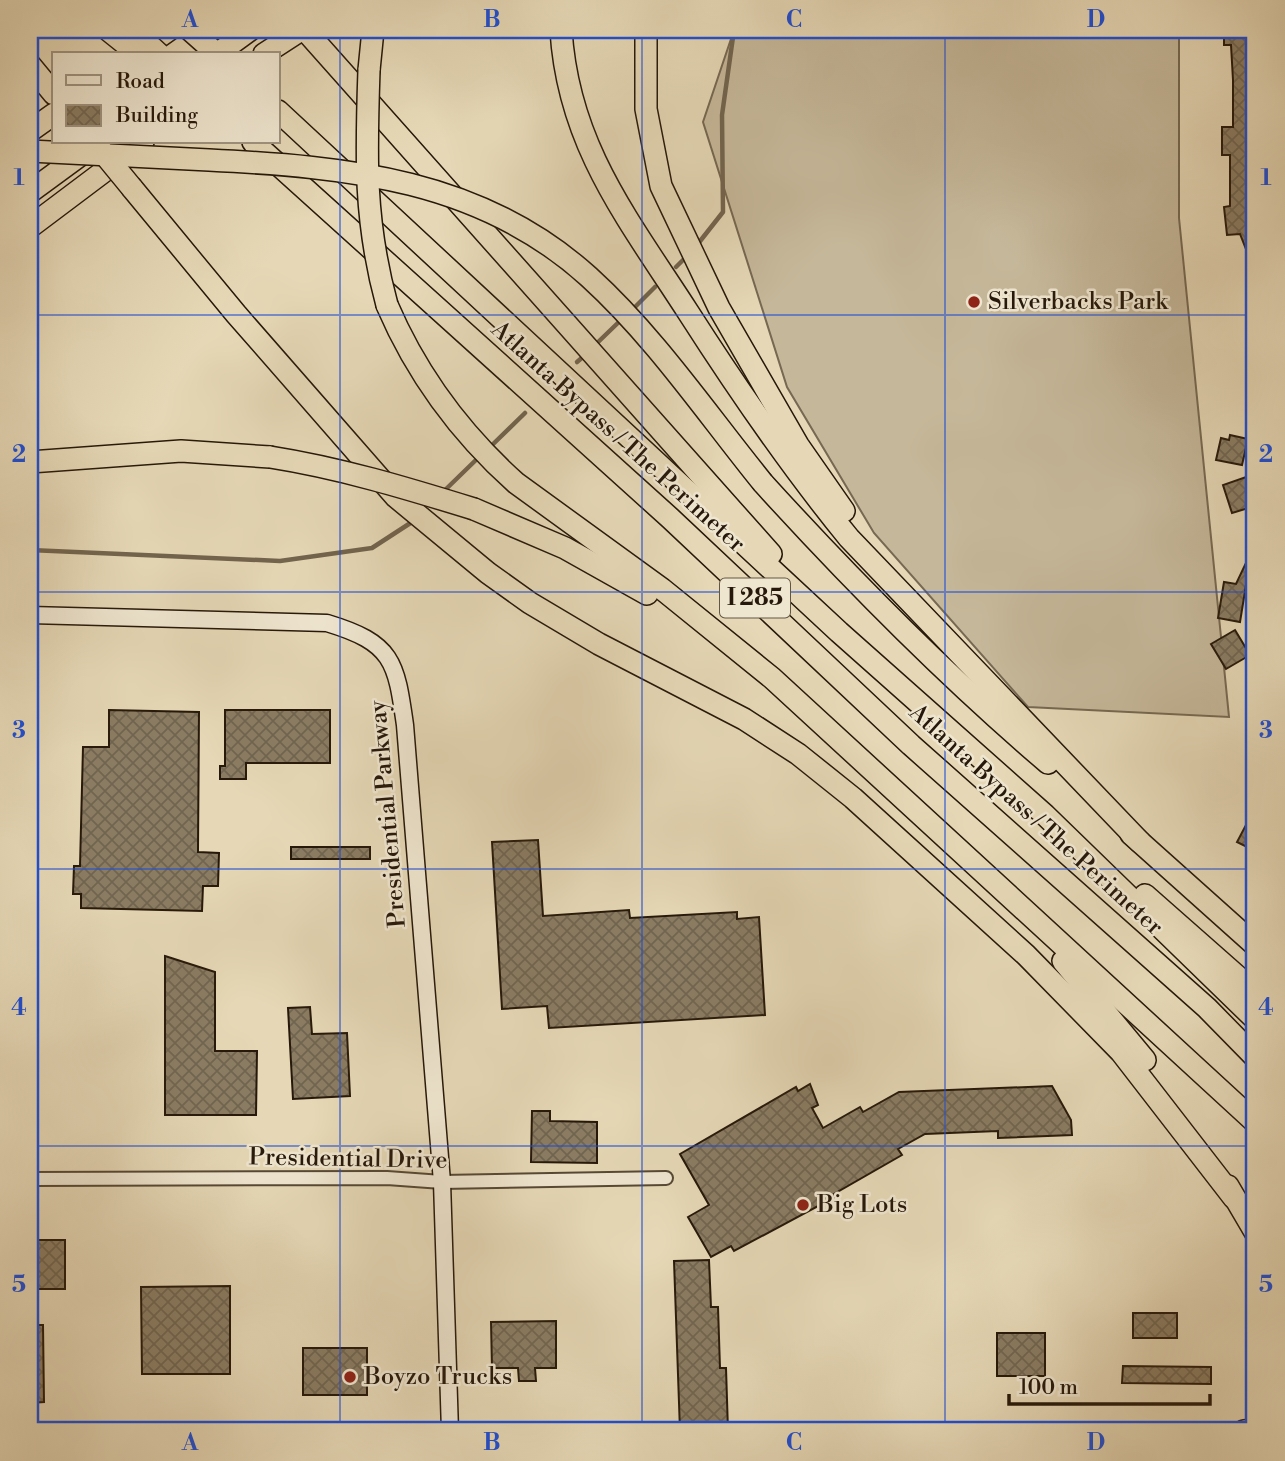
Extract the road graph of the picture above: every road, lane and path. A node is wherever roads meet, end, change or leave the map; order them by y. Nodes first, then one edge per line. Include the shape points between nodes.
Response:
1 (108, 30) edge
2 (133, 30) edge
3 (169, 30) edge
4 (190, 30) edge
5 (250, 30) edge
6 (303, 30) edge
7 (372, 30) edge
8 (561, 30) edge
9 (646, 30) edge
10 (135, 52) edge
11 (140, 52) edge
12 (157, 52) edge
13 (215, 52) edge
14 (220, 52) edge
15 (267, 52) edge
16 (280, 113) edge
17 (52, 115) edge
18 (30, 131) edge
19 (93, 144) edge
20 (98, 144) edge
21 (140, 144) edge
22 (246, 144) edge
23 (255, 144) edge
24 (30, 151) edge
25 (30, 192) edge
26 (337, 220) junction
27 (30, 227) edge
28 (30, 462) edge
29 (920, 610) junction
30 (30, 615) edge
31 (839, 632) junction
32 (772, 678) junction
33 (1045, 815) junction
34 (1140, 842) junction
35 (1008, 895) junction
36 (1255, 945) edge
37 (1255, 992) edge
38 (1255, 1019) edge
39 (1255, 1057) edge
40 (1255, 1122) edge
41 (666, 1178) dead end
42 (30, 1179) edge
43 (442, 1182) junction
44 (1234, 1198) junction
45 (1255, 1233) edge
46 (1255, 1430) edge
47 (450, 1431) edge
48 (974, 1431) edge
49 (1082, 1431) edge
50 (1244, 1431) edge

1 - 10 highway, bridge
2 - 12 highway, bridge
3 - 11 highway
4 - 13 highway
5 - 14 highway
6 - 15 highway
6 - 31 highway via 595,352
7 - 32 highway, bridge via 366,184 375,262 398,329 423,376 485,455 516,483 709,625
8 - 29 highway via 573,109 600,176 812,494
9 - 29 highway via 646,109 661,186 682,235 798,445
16 - 31 highway, Atlanta Bypass / The Perimeter / I 285
17 - 18 highway
19 - 25 highway
20 - 44 highway, bridge via 245,324 397,497 530,603 744,719 853,798 1026,955 1121,1052
21 - 27 highway
22 - 26 highway
23 - 26 highway, Atlanta Bypass / The Perimeter / I 285
24 - 34 highway, bridge via 346,170 433,189 491,211 553,247 630,319 763,483 856,585 924,653
26 - 39 highway, Atlanta Bypass / The Perimeter / I 285 via 670,518 911,745 1207,1008
28 - 32 highway, bridge via 181,451 316,464 395,484 474,509 565,548 631,584
29 - 34 highway
30 - 43 street, Presidential Parkway via 327,623 362,634 382,650 398,679 405,725
31 - 33 highway, Atlanta Bypass / The Perimeter / I 285
32 - 35 highway
33 - 37 highway via 1186,928
33 - 38 highway, Atlanta Bypass / The Perimeter / I 285
34 - 36 highway
35 - 40 highway
35 - 44 highway via 1182,1107
41 - 43 street, Presidential Drive
42 - 43 street, Presidential Drive via 387,1178
43 - 47 street, Presidential Parkway
44 - 45 highway
46 - 50 highway
48 - 49 street

